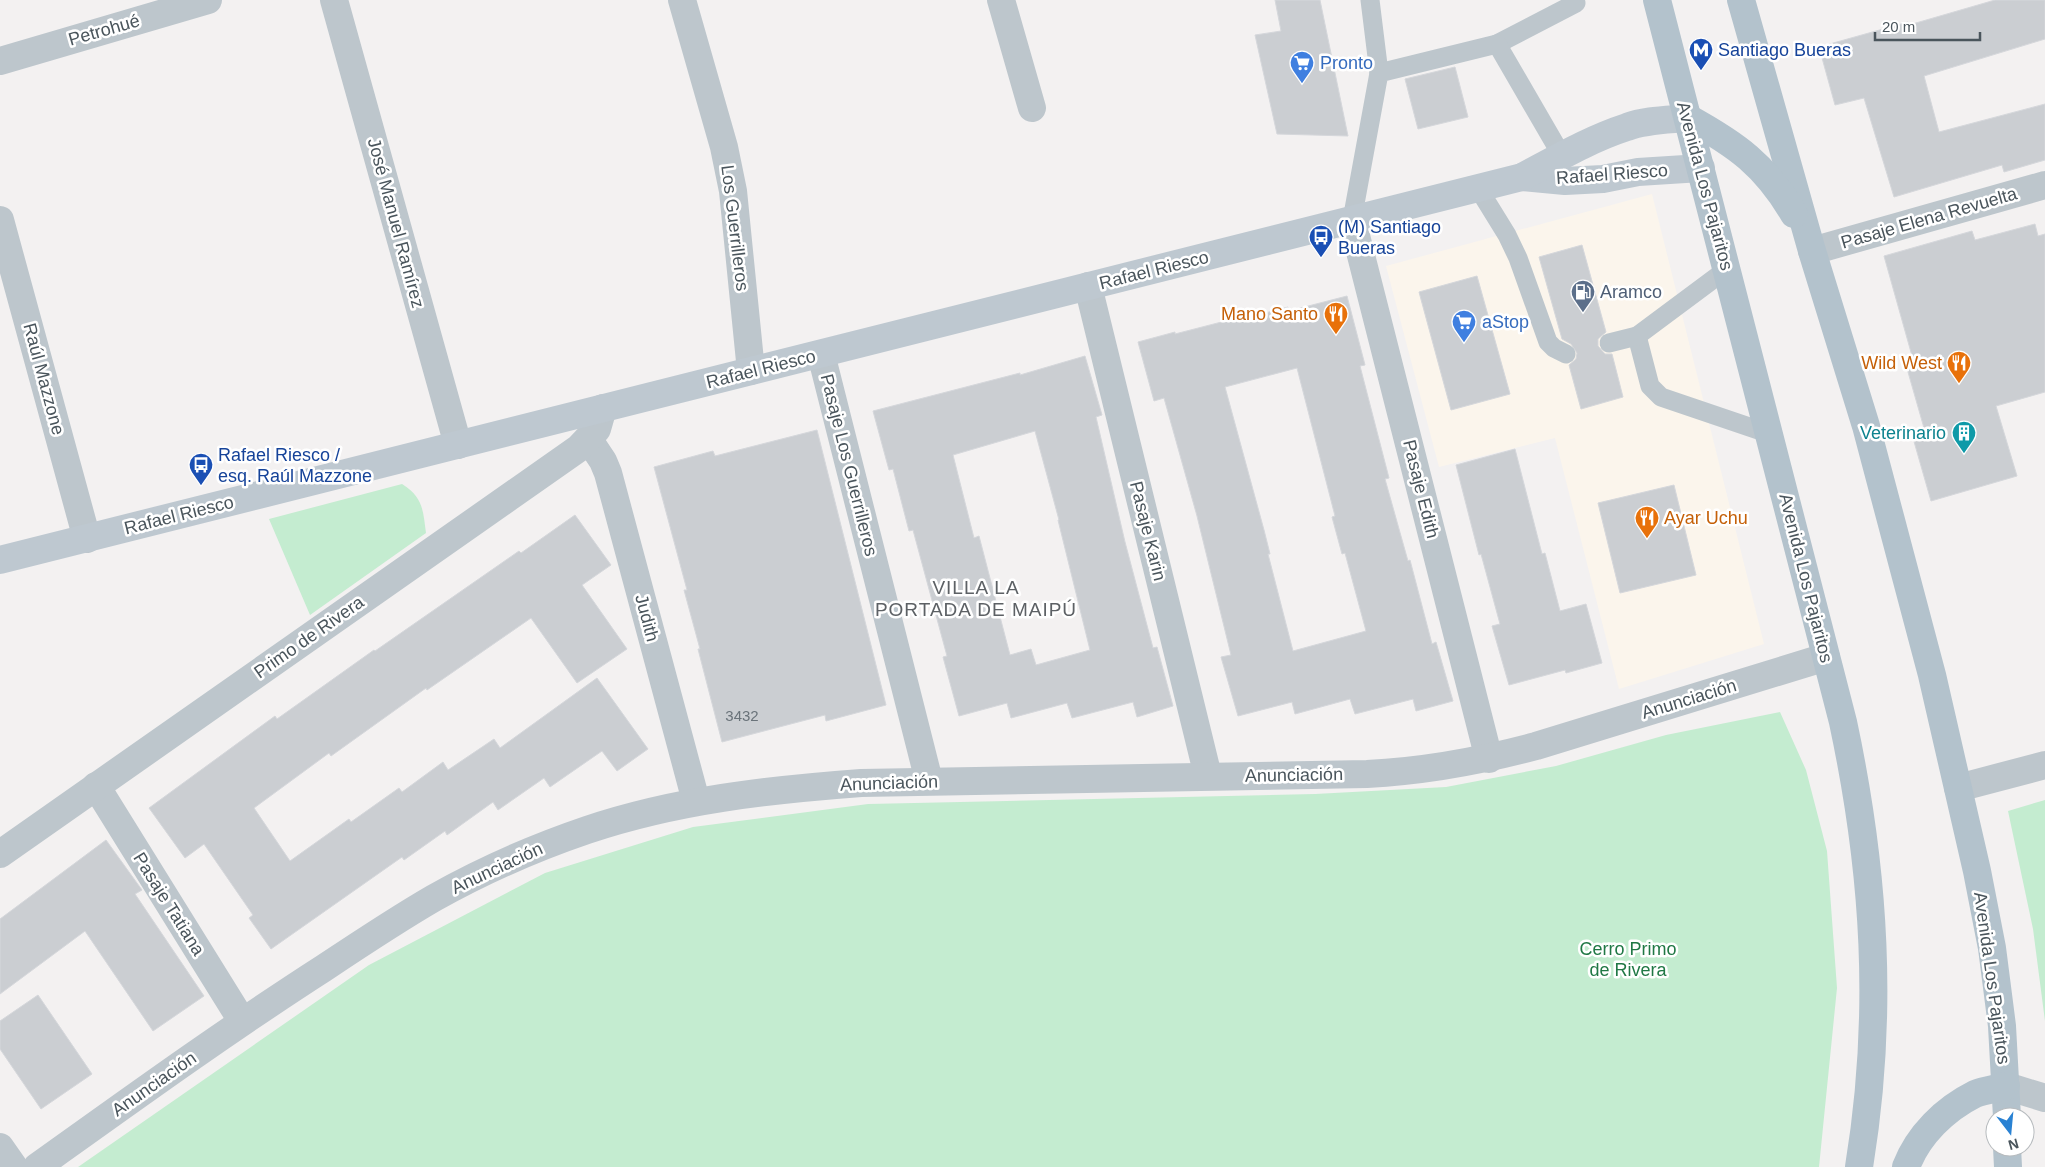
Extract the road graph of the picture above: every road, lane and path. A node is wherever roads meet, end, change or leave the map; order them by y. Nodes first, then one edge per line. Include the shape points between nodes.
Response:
1 (208, 0) edge
2 (334, 0) edge
3 (682, 0) edge
4 (1001, 0) edge
5 (1370, 0) edge
6 (1657, 0) edge
7 (1741, 0) edge
8 (1581, 1) edge
9 (1497, 44) junction
10 (0, 61) edge
11 (1379, 73) junction
12 (1032, 108) dead end
13 (1688, 118) junction
14 (1562, 156) junction
15 (1701, 168) junction
16 (1522, 177) junction
17 (2045, 185) edge
18 (1478, 188) junction
19 (0, 220) edge
20 (1352, 220) junction
21 (1811, 245) junction
22 (1727, 269) junction
23 (1088, 286) junction
24 (1637, 336) junction
25 (1609, 343) dead end
26 (821, 354) junction
27 (1566, 354) dead end
28 (752, 371) junction
29 (603, 408) junction
30 (1770, 434) junction
31 (589, 440) junction
32 (458, 445) junction
33 (87, 539) junction
34 (0, 560) edge
35 (1826, 657) junction
36 (1489, 758) junction
37 (2045, 765) edge
38 (1208, 776) junction
39 (929, 780) junction
40 (96, 786) junction
41 (1958, 788) junction
42 (696, 801) junction
43 (0, 854) edge
44 (242, 1021) junction
45 (2006, 1086) junction
46 (2045, 1098) edge
47 (2007, 1107) edge
48 (0, 1147) edge
49 (14, 1167) edge
50 (37, 1167) edge
51 (1860, 1167) edge
52 (1906, 1167) edge

1 - 10 street, Petrohué
2 - 32 street, José Manuel Ramírez
3 - 28 street, Los Guerrilleros via 724,147 733,191
4 - 12 street
5 - 11 lane
6 - 13 main road, Avenida Los Pajaritos
7 - 21 main road, Avenida Los Pajaritos
8 - 9 lane
9 - 11 lane
9 - 14 lane
11 - 20 lane
13 - 14 main road, Rafael Riesco via 1648,121 1626,127
13 - 15 main road, Avenida Los Pajaritos
13 - 21 main road via 1735,146 1757,164 1776,186
14 - 16 main road, Rafael Riesco
15 - 16 main road, Rafael Riesco via 1566,181
15 - 22 main road, Avenida Los Pajaritos
16 - 18 main road, Rafael Riesco
17 - 21 street, Pasaje Elena Revuelta
18 - 20 main road, Rafael Riesco
18 - 27 lane via 1518,258 1548,342
19 - 33 street, Raúl Mazzone
20 - 23 main road, Rafael Riesco
20 - 36 street, Pasaje Edith
21 - 41 main road, Avenida Los Pajaritos via 1876,464 1932,675
22 - 24 lane
22 - 30 main road, Avenida Los Pajaritos
23 - 26 main road, Rafael Riesco
23 - 38 street, Pasaje Karin
24 - 25 lane
24 - 30 lane via 1650,386 1661,397
26 - 28 main road, Rafael Riesco
26 - 39 street, Pasaje Los Guerrilleros
28 - 29 main road, Rafael Riesco
29 - 31 street, Primo de Rivera via 597,429
29 - 32 main road, Rafael Riesco
30 - 35 main road, Avenida Los Pajaritos
31 - 40 street, Primo de Rivera
31 - 42 street, Judith via 608,473
32 - 33 main road, Rafael Riesco
33 - 34 main road, Rafael Riesco
35 - 36 street, Anunciación
35 - 51 main road, Avenida Los Pajaritos via 1857,788 1874,932 1872,1061
36 - 38 street, Anunciación via 1404,772
37 - 41 street
38 - 39 street, Anunciación
39 - 42 street, Anunciación via 795,788
40 - 43 street, Primo de Rivera
40 - 44 street, Pasaje Tatiana
41 - 45 main road, Avenida Los Pajaritos via 1992,948
42 - 44 street, Anunciación via 588,830 486,871 434,898
44 - 50 street, Anunciación
45 - 46 street
45 - 47 main road, Avenida Los Pajaritos
45 - 52 main road via 1977,1094 1944,1115 1920,1140
48 - 49 street

